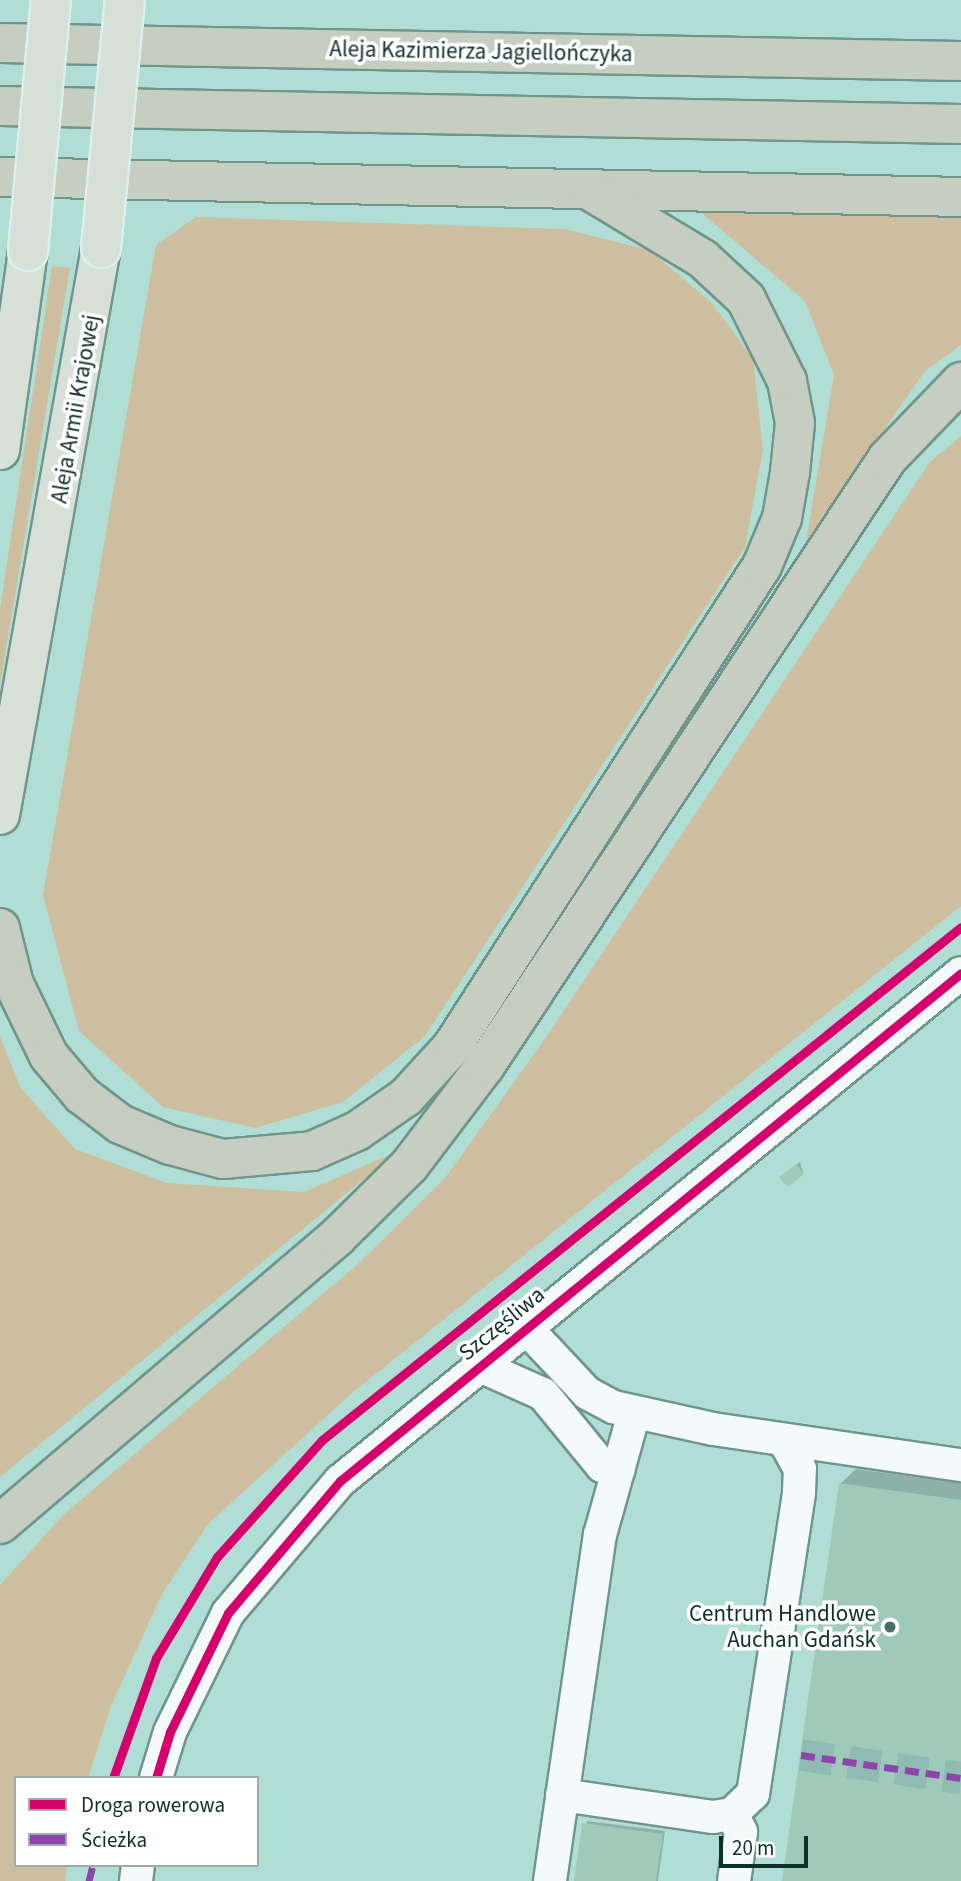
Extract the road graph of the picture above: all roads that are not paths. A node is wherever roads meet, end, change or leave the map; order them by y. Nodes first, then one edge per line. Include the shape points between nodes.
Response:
1 (51, 0) edge
2 (125, 0) edge
3 (0, 43) edge
4 (961, 61) edge
5 (0, 106) edge
6 (961, 124) edge
7 (0, 177) edge
8 (592, 192) junction
9 (961, 197) edge
10 (961, 382) edge
11 (0, 450) edge
12 (0, 815) edge
13 (0, 928) edge
14 (961, 973) edge
15 (527, 1329) junction
16 (480, 1367) junction
17 (634, 1413) junction
18 (785, 1440) junction
19 (961, 1465) edge
20 (619, 1470) junction
21 (0, 1524) edge
22 (157, 1776) edge
23 (562, 1795) junction
24 (732, 1814) junction
25 (550, 1881) edge
26 (734, 1881) edge

1 - 11 main road, bridge via 28,251
2 - 12 main road, Aleja Armii Krajowej, bridge via 101,247
3 - 4 highway, Aleja Kazimierza Jagiellończyka
5 - 6 highway
7 - 8 highway
8 - 9 highway
8 - 13 highway via 703,258 746,299 787,382 794,423 790,472 782,519 762,566 452,1047 406,1097 357,1131 312,1151 223,1159 170,1145 120,1124 82,1095 49,1056 14,984
10 - 21 highway via 887,459 485,1066 409,1166 337,1237
14 - 15 street, Szczęśliwa
15 - 16 street, Szczęśliwa
15 - 17 street via 587,1393
16 - 20 street via 543,1394 602,1466
16 - 22 street, Szczęśliwa via 340,1481 254,1576 205,1654
17 - 18 street
17 - 20 street
18 - 19 street
18 - 24 street via 800,1469 790,1563 758,1775 753,1794
20 - 23 street via 600,1535
23 - 24 street via 713,1817
23 - 25 street
24 - 26 street via 741,1832

